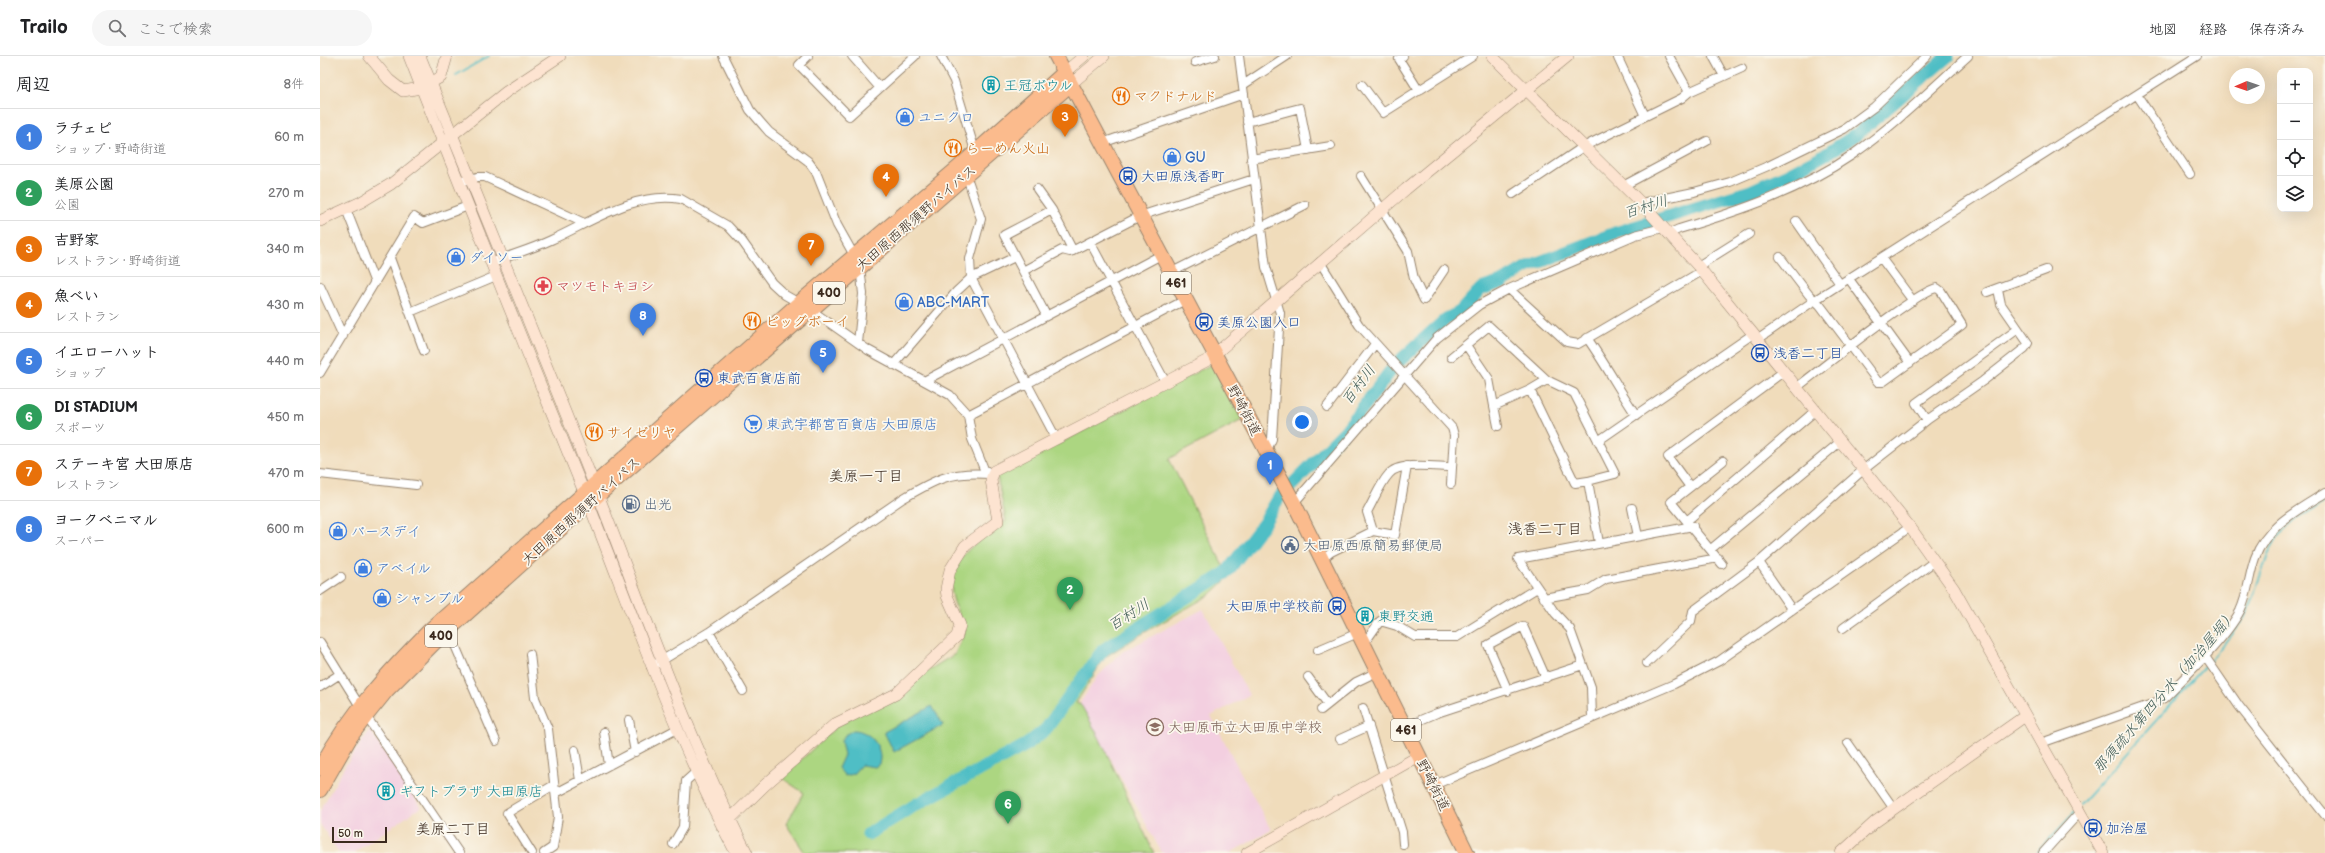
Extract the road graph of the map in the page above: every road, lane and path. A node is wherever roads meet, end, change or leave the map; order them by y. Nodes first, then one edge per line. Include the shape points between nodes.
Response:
1 (369, 56) edge
2 (409, 56) edge
3 (420, 56) edge
4 (447, 56) edge
5 (560, 56) edge
6 (723, 56) edge
7 (808, 56) edge
8 (915, 56) edge
9 (940, 56) edge
10 (1056, 56) edge
11 (1084, 56) edge
12 (1104, 56) edge
13 (1215, 56) edge
14 (1239, 56) edge
15 (1287, 56) edge
16 (1403, 56) edge
17 (1473, 56) edge
18 (1492, 56) edge
19 (1568, 56) edge
20 (1669, 56) edge
21 (1714, 56) edge
22 (1926, 56) edge
23 (1968, 56) edge
24 (2196, 56) edge
25 (856, 57) edge
26 (1618, 58) dead end
27 (1195, 62) dead end
28 (1742, 68) dead end
29 (1724, 76) junction
30 (1068, 78) junction
31 (426, 85) junction
32 (1243, 85) junction
33 (1362, 85) dead end
34 (880, 88) junction
35 (1525, 90) junction
36 (1419, 91) junction
37 (1689, 92) junction
38 (1244, 94) junction
39 (2138, 95) junction
40 (1645, 116) junction
41 (1247, 122) junction
42 (451, 135) junction
43 (1707, 141) dead end
44 (442, 143) junction
45 (1102, 143) junction
46 (1331, 146) dead end
47 (1583, 146) junction
48 (1308, 150) junction
49 (975, 151) junction
50 (1251, 159) junction
51 (2190, 174) dead end
52 (1361, 176) dead end
53 (964, 177) junction
54 (1254, 179) junction
55 (464, 181) junction
56 (1623, 186) junction
57 (1037, 189) dead end
58 (1513, 194) dead end
59 (1305, 205) dead end
60 (468, 206) junction
61 (1644, 207) junction
62 (346, 209) junction
63 (1052, 210) junction
64 (1382, 210) junction
65 (1140, 216) junction
66 (320, 221) edge
67 (1796, 221) dead end
68 (584, 223) junction
69 (1260, 228) junction
70 (1664, 229) junction
71 (1749, 234) dead end
72 (1090, 242) junction
73 (1073, 251) junction
74 (1161, 255) junction
75 (1015, 256) junction
76 (1780, 257) dead end
77 (390, 258) junction
78 (502, 258) junction
79 (1881, 258) junction
80 (857, 261) junction
81 (1320, 262) junction
82 (491, 263) junction
83 (1700, 269) junction
84 (1444, 270) dead end
85 (2046, 270) dead end
86 (1023, 271) junction
87 (1170, 273) junction
88 (496, 276) junction
89 (971, 278) junction
90 (1849, 279) junction
91 (1112, 281) junction
92 (375, 283) junction
93 (1840, 284) junction
94 (320, 286) edge
95 (1509, 289) junction
96 (1998, 289) junction
97 (1987, 292) dead end
98 (1185, 300) junction
99 (1277, 300) junction
100 (1815, 300) junction
101 (1913, 301) junction
102 (805, 306) junction
103 (410, 312) junction
104 (1046, 315) junction
105 (1881, 324) junction
106 (1136, 327) junction
107 (2018, 329) junction
108 (343, 336) junction
109 (1755, 337) junction
110 (1003, 338) junction
111 (1587, 338) junction
112 (858, 343) junction
113 (1375, 344) junction
114 (1466, 345) junction
115 (1850, 348) junction
116 (424, 351) dead end
117 (1214, 353) junction
118 (1451, 357) dead end
119 (1910, 363) junction
120 (893, 365) junction
121 (1783, 372) junction
122 (320, 373) edge
123 (1403, 375) junction
124 (926, 380) junction
125 (1547, 380) junction
126 (1165, 381) junction
127 (1027, 384) junction
128 (1796, 388) junction
129 (1530, 390) junction
130 (1494, 406) junction
131 (1327, 407) dead end
132 (1815, 411) junction
133 (968, 415) junction
134 (1636, 415) junction
135 (1927, 420) junction
136 (1498, 426) dead end
137 (1056, 438) junction
138 (1598, 441) junction
139 (1840, 442) junction
140 (1266, 452) junction
141 (1723, 461) dead end
142 (1407, 466) junction
143 (1452, 467) junction
144 (1863, 470) junction
145 (320, 474) edge
146 (991, 474) junction
147 (1588, 481) junction
148 (1452, 484) dead end
149 (416, 485) dead end
150 (1690, 486) junction
151 (2325, 493) edge
152 (591, 494) junction
153 (1292, 500) junction
154 (1632, 508) dead end
155 (1691, 523) junction
156 (1910, 527) junction
157 (1373, 531) junction
158 (1638, 536) junction
159 (1600, 543) junction
160 (1711, 549) junction
161 (1321, 560) junction
162 (1935, 561) junction
163 (1759, 562) junction
164 (341, 577) dead end
165 (1537, 588) junction
166 (320, 591) edge
167 (1544, 598) junction
168 (1792, 610) junction
169 (1843, 628) dead end
170 (448, 629) junction
171 (709, 632) junction
172 (1361, 639) junction
173 (320, 642) edge
174 (1318, 650) dead end
175 (530, 654) dead end
176 (2204, 655) junction
177 (660, 660) junction
178 (1647, 663) dead end
179 (1583, 665) junction
180 (651, 666) junction
181 (1377, 672) junction
182 (340, 674) junction
183 (1308, 676) dead end
184 (1546, 678) junction
185 (320, 687) edge
186 (743, 691) dead end
187 (1508, 691) junction
188 (1327, 704) junction
189 (1363, 708) dead end
190 (1321, 710) dead end
191 (363, 711) junction
192 (2025, 716) junction
193 (1592, 718) junction
194 (629, 720) dead end
195 (1369, 726) junction
196 (1404, 727) junction
197 (677, 729) junction
198 (604, 732) dead end
199 (1340, 739) dead end
200 (496, 741) dead end
201 (1848, 743) dead end
202 (2040, 743) junction
203 (575, 750) dead end
204 (634, 752) junction
205 (1419, 756) junction
206 (609, 765) junction
207 (320, 768) edge
208 (696, 772) junction
209 (1385, 776) junction
210 (580, 780) junction
211 (1434, 785) junction
212 (557, 788) junction
213 (320, 790) edge
214 (1894, 809) junction
215 (2079, 813) junction
216 (2325, 815) edge
217 (726, 823) junction
218 (673, 844) dead end
219 (1402, 844) dead end
220 (459, 853) edge
221 (532, 853) edge
222 (544, 853) edge
223 (736, 853) edge
224 (747, 853) edge
225 (1247, 853) edge
226 (1467, 853) edge
227 (1841, 853) edge
228 (2043, 853) edge
229 (2103, 853) edge

1 - 31 street via 389,80 403,91
2 - 31 street
3 - 31 street
4 - 31 street via 441,77
5 - 42 street via 506,92
6 - 80 street via 750,110 769,132 808,161 816,172 837,225
7 - 34 street via 799,65 849,116
8 - 34 street
9 - 49 street via 954,81
10 - 30 highway, 野崎街道
11 - 30 street
12 - 30 street
13 - 27 street
14 - 32 street
15 - 32 street
16 - 36 street via 1399,58
17 - 36 street
18 - 35 street
19 - 35 street
20 - 37 street
21 - 29 street
22 - 61 street via 1874,107 1844,129 1730,182
23 - 70 street via 1874,139 1830,169 1762,202 1679,229
24 - 39 street
25 - 34 street
26 - 40 street
28 - 29 street
29 - 37 street
30 - 45 highway, 野崎街道 / 461
30 - 49 highway, 大田原西那須野バイパス / 400
30 - 53 highway, 大田原西那須野バイパス / 400
31 - 42 street
31 - 44 street
32 - 38 street
33 - 36 street via 1383,113
35 - 47 street
35 - 64 street
37 - 40 street
38 - 41 street
38 - 45 street
39 - 51 street
39 - 79 street
40 - 47 street
41 - 48 street via 1300,108
41 - 50 street
42 - 44 street
42 - 55 street
43 - 56 street
44 - 55 street
44 - 62 street via 391,184
45 - 65 highway, 野崎街道 / 461
46 - 48 street
47 - 56 street
47 - 58 street
48 - 50 street
49 - 80 highway, 大田原西那須野バイパス / 400
50 - 54 street
52 - 64 street
53 - 80 highway, 大田原西那須野バイパス / 400
53 - 89 street via 969,183 982,219 970,259
54 - 65 street
54 - 69 street
55 - 60 street
55 - 68 street via 486,177
55 - 78 street
56 - 61 street
57 - 63 street
59 - 69 street
60 - 77 street via 423,223 414,217
60 - 82 street
61 - 70 street
62 - 66 street
62 - 92 street
63 - 73 street
63 - 75 street via 1004,235
64 - 81 street
64 - 84 street via 1408,251 1414,279 1424,300
65 - 72 street
65 - 74 highway, 野崎街道 / 461
67 - 93 street
68 - 78 street via 551,240
68 - 102 street via 622,207 650,200 672,197 681,199 728,226 778,290
69 - 87 street
69 - 99 street via 1266,267
70 - 83 street
70 - 95 street via 1635,235
71 - 83 street
72 - 73 street
72 - 91 street
73 - 86 street via 1062,250
74 - 87 highway, 野崎街道 / 461
74 - 91 street
75 - 86 street
75 - 89 street
76 - 100 street
77 - 92 street
77 - 103 street
78 - 82 street
78 - 152 street
79 - 90 street
79 - 101 street
80 - 102 highway, 大田原西那須野バイパス / 400
80 - 112 street via 863,294
81 - 99 street
81 - 113 street via 1359,325
82 - 88 street
83 - 109 street
83 - 111 street
85 - 96 street
86 - 104 street
87 - 98 highway, 野崎街道 / 461
88 - 103 street
88 - 152 street
89 - 110 street
89 - 120 street
90 - 93 street
90 - 105 street
91 - 104 street
91 - 106 street
92 - 108 street
93 - 100 street
94 - 108 street
95 - 111 street via 1567,342 1578,344
95 - 123 street via 1479,305 1437,338
96 - 97 street
96 - 107 street via 2001,304
98 - 106 street
98 - 117 highway, 野崎街道 / 461
99 - 117 street
99 - 140 street via 1280,325 1277,379 1272,439
100 - 109 street
100 - 115 street
101 - 105 street
101 - 119 street via 1932,288 1937,288 1962,325
102 - 112 street
102 - 152 highway, 大田原西那須野バイパス / 400
103 - 116 street
104 - 110 street
105 - 115 street
105 - 119 street
106 - 126 street
106 - 127 street
107 - 135 street via 2028,343 2025,348 1983,382
107 - 135 street via 1916,403
108 - 122 street
109 - 121 street
109 - 134 street
110 - 124 street
110 - 127 street
111 - 134 street
112 - 120 street
113 - 123 street
113 - 131 street
114 - 118 street
114 - 125 street via 1489,326
114 - 130 street via 1490,379
115 - 119 street via 1878,382 1883,382
115 - 128 street
117 - 126 street via 1208,360
117 - 140 highway, 野崎街道 / 461
120 - 124 street
121 - 128 street
121 - 150 street via 1668,457
123 - 143 street via 1452,428
123 - 153 street
124 - 133 street via 950,394
125 - 129 street
125 - 138 street via 1574,393
126 - 137 street
127 - 133 street
127 - 137 street
128 - 132 street
129 - 130 street
129 - 147 street via 1575,483
130 - 136 street
132 - 139 street
132 - 155 street
133 - 146 street via 972,439 984,469
134 - 138 street
135 - 144 street
137 - 146 street
138 - 147 street via 1615,474
139 - 144 street
139 - 160 street
140 - 153 highway, 野崎街道 / 461
141 - 150 street
142 - 143 street
142 - 157 street via 1398,467 1389,473 1367,512
142 - 157 street via 1395,535
143 - 148 street
144 - 156 street
144 - 163 street
145 - 149 street
146 - 171 street via 950,474 925,485
146 - 217 street via 998,521 965,546 950,570 947,580 947,596 960,626 957,636 896,694 830,728
147 - 159 street
150 - 155 street via 1671,502
151 - 176 street via 2285,519 2268,535 2255,557 2250,584 2240,611 2223,635
152 - 170 highway, 大田原西那須野バイパス / 400
152 - 177 street
152 - 180 street
152 - 191 highway, 大田原西那須野バイパス / 400 via 431,629 382,680
153 - 161 highway, 野崎街道 / 461
154 - 158 street
155 - 158 street
155 - 160 street
156 - 162 street
156 - 168 street
157 - 161 street via 1331,552
158 - 159 street
159 - 165 street via 1518,559
160 - 167 street via 1720,561 1606,579 1588,590
161 - 172 highway, 野崎街道 / 461
162 - 169 street
162 - 192 street via 1954,589
163 - 168 street
163 - 178 street via 1693,611 1691,621
164 - 166 street
165 - 167 street
165 - 172 street via 1457,637 1415,637 1397,626 1380,621
167 - 179 street via 1570,629
168 - 193 street via 1706,668
170 - 191 highway, 大田原西那須野バイパス / 400
170 - 200 street
171 - 177 street
171 - 186 street
172 - 174 street
172 - 181 highway, 野崎街道 / 461
173 - 182 street
175 - 212 street via 535,698 548,730
176 - 202 street via 2164,698
176 - 216 street via 2239,706
177 - 180 street
177 - 217 street
179 - 184 street
179 - 193 street via 1590,687
180 - 197 street
181 - 188 street via 1356,682
181 - 196 highway, 野崎街道 / 461
182 - 185 street
182 - 191 street
183 - 188 street
184 - 187 street
184 - 187 street via 1523,626 1488,645
187 - 196 street via 1437,713
188 - 190 street
189 - 195 street
191 - 207 highway, 大田原西那須野バイパス / 400 via 345,724
191 - 213 highway, 大田原西那須野バイパス / 400
191 - 220 street
192 - 202 street
192 - 214 street
193 - 211 street
194 - 204 street
195 - 199 street
195 - 209 street
196 - 205 highway, 野崎街道 / 461
197 - 204 street
197 - 208 street
198 - 206 street
201 - 214 street
202 - 215 street
203 - 210 street
204 - 206 street
205 - 209 street
205 - 211 highway, 野崎街道 / 461
206 - 210 street
208 - 217 street
208 - 218 street via 686,781 683,827
209 - 219 street via 1402,832
209 - 225 street
210 - 212 street
211 - 226 highway, 野崎街道 / 461
212 - 221 street via 507,813
212 - 222 street via 558,817 553,847
214 - 227 street via 1875,822
215 - 228 street
215 - 229 street
217 - 223 street
217 - 224 street

